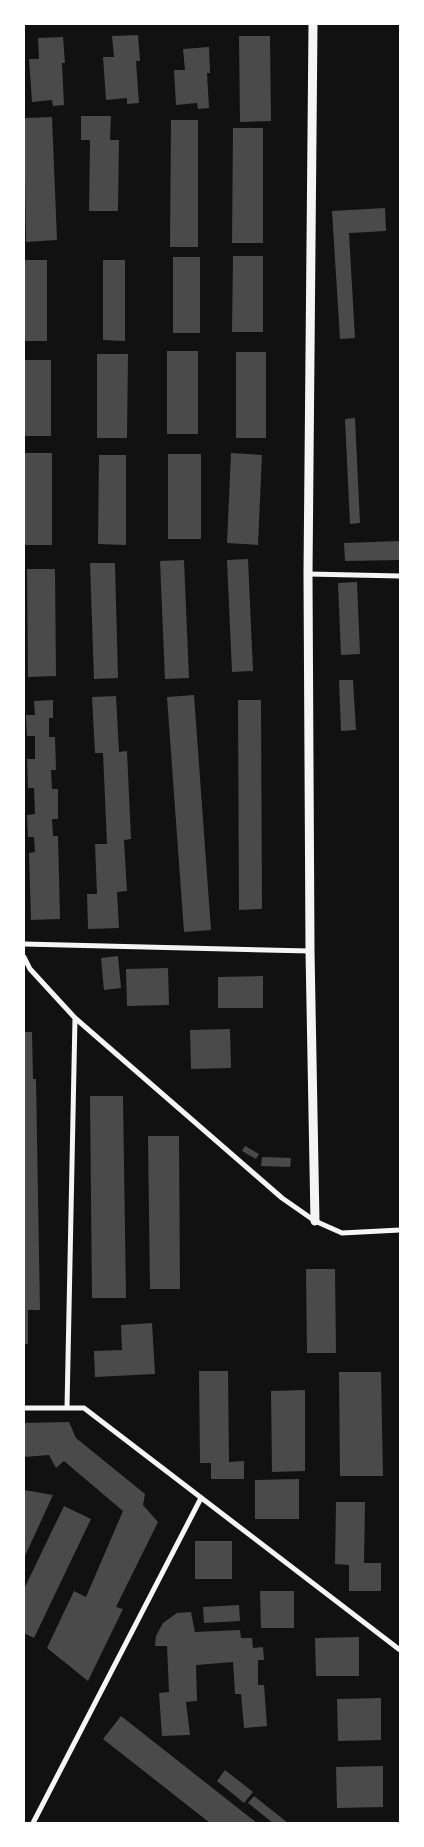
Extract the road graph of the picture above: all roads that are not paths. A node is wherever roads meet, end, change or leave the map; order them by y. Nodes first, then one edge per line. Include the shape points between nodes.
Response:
1 (313, 24) edge
2 (308, 574) junction
3 (400, 576) edge
4 (24, 944) edge
5 (310, 951) junction
6 (24, 957) edge
7 (75, 1018) junction
8 (315, 1222) junction
9 (400, 1230) edge
10 (24, 1408) edge
11 (67, 1408) junction
12 (201, 1498) junction
13 (400, 1650) edge
14 (33, 1823) edge

1 - 2 street
2 - 3 street
2 - 5 street
4 - 5 street
5 - 8 street
6 - 7 street via 30,969
7 - 8 street via 282,1198
7 - 11 street
8 - 9 street via 342,1233
10 - 11 street
11 - 12 street via 84,1408
12 - 13 street
12 - 14 street

